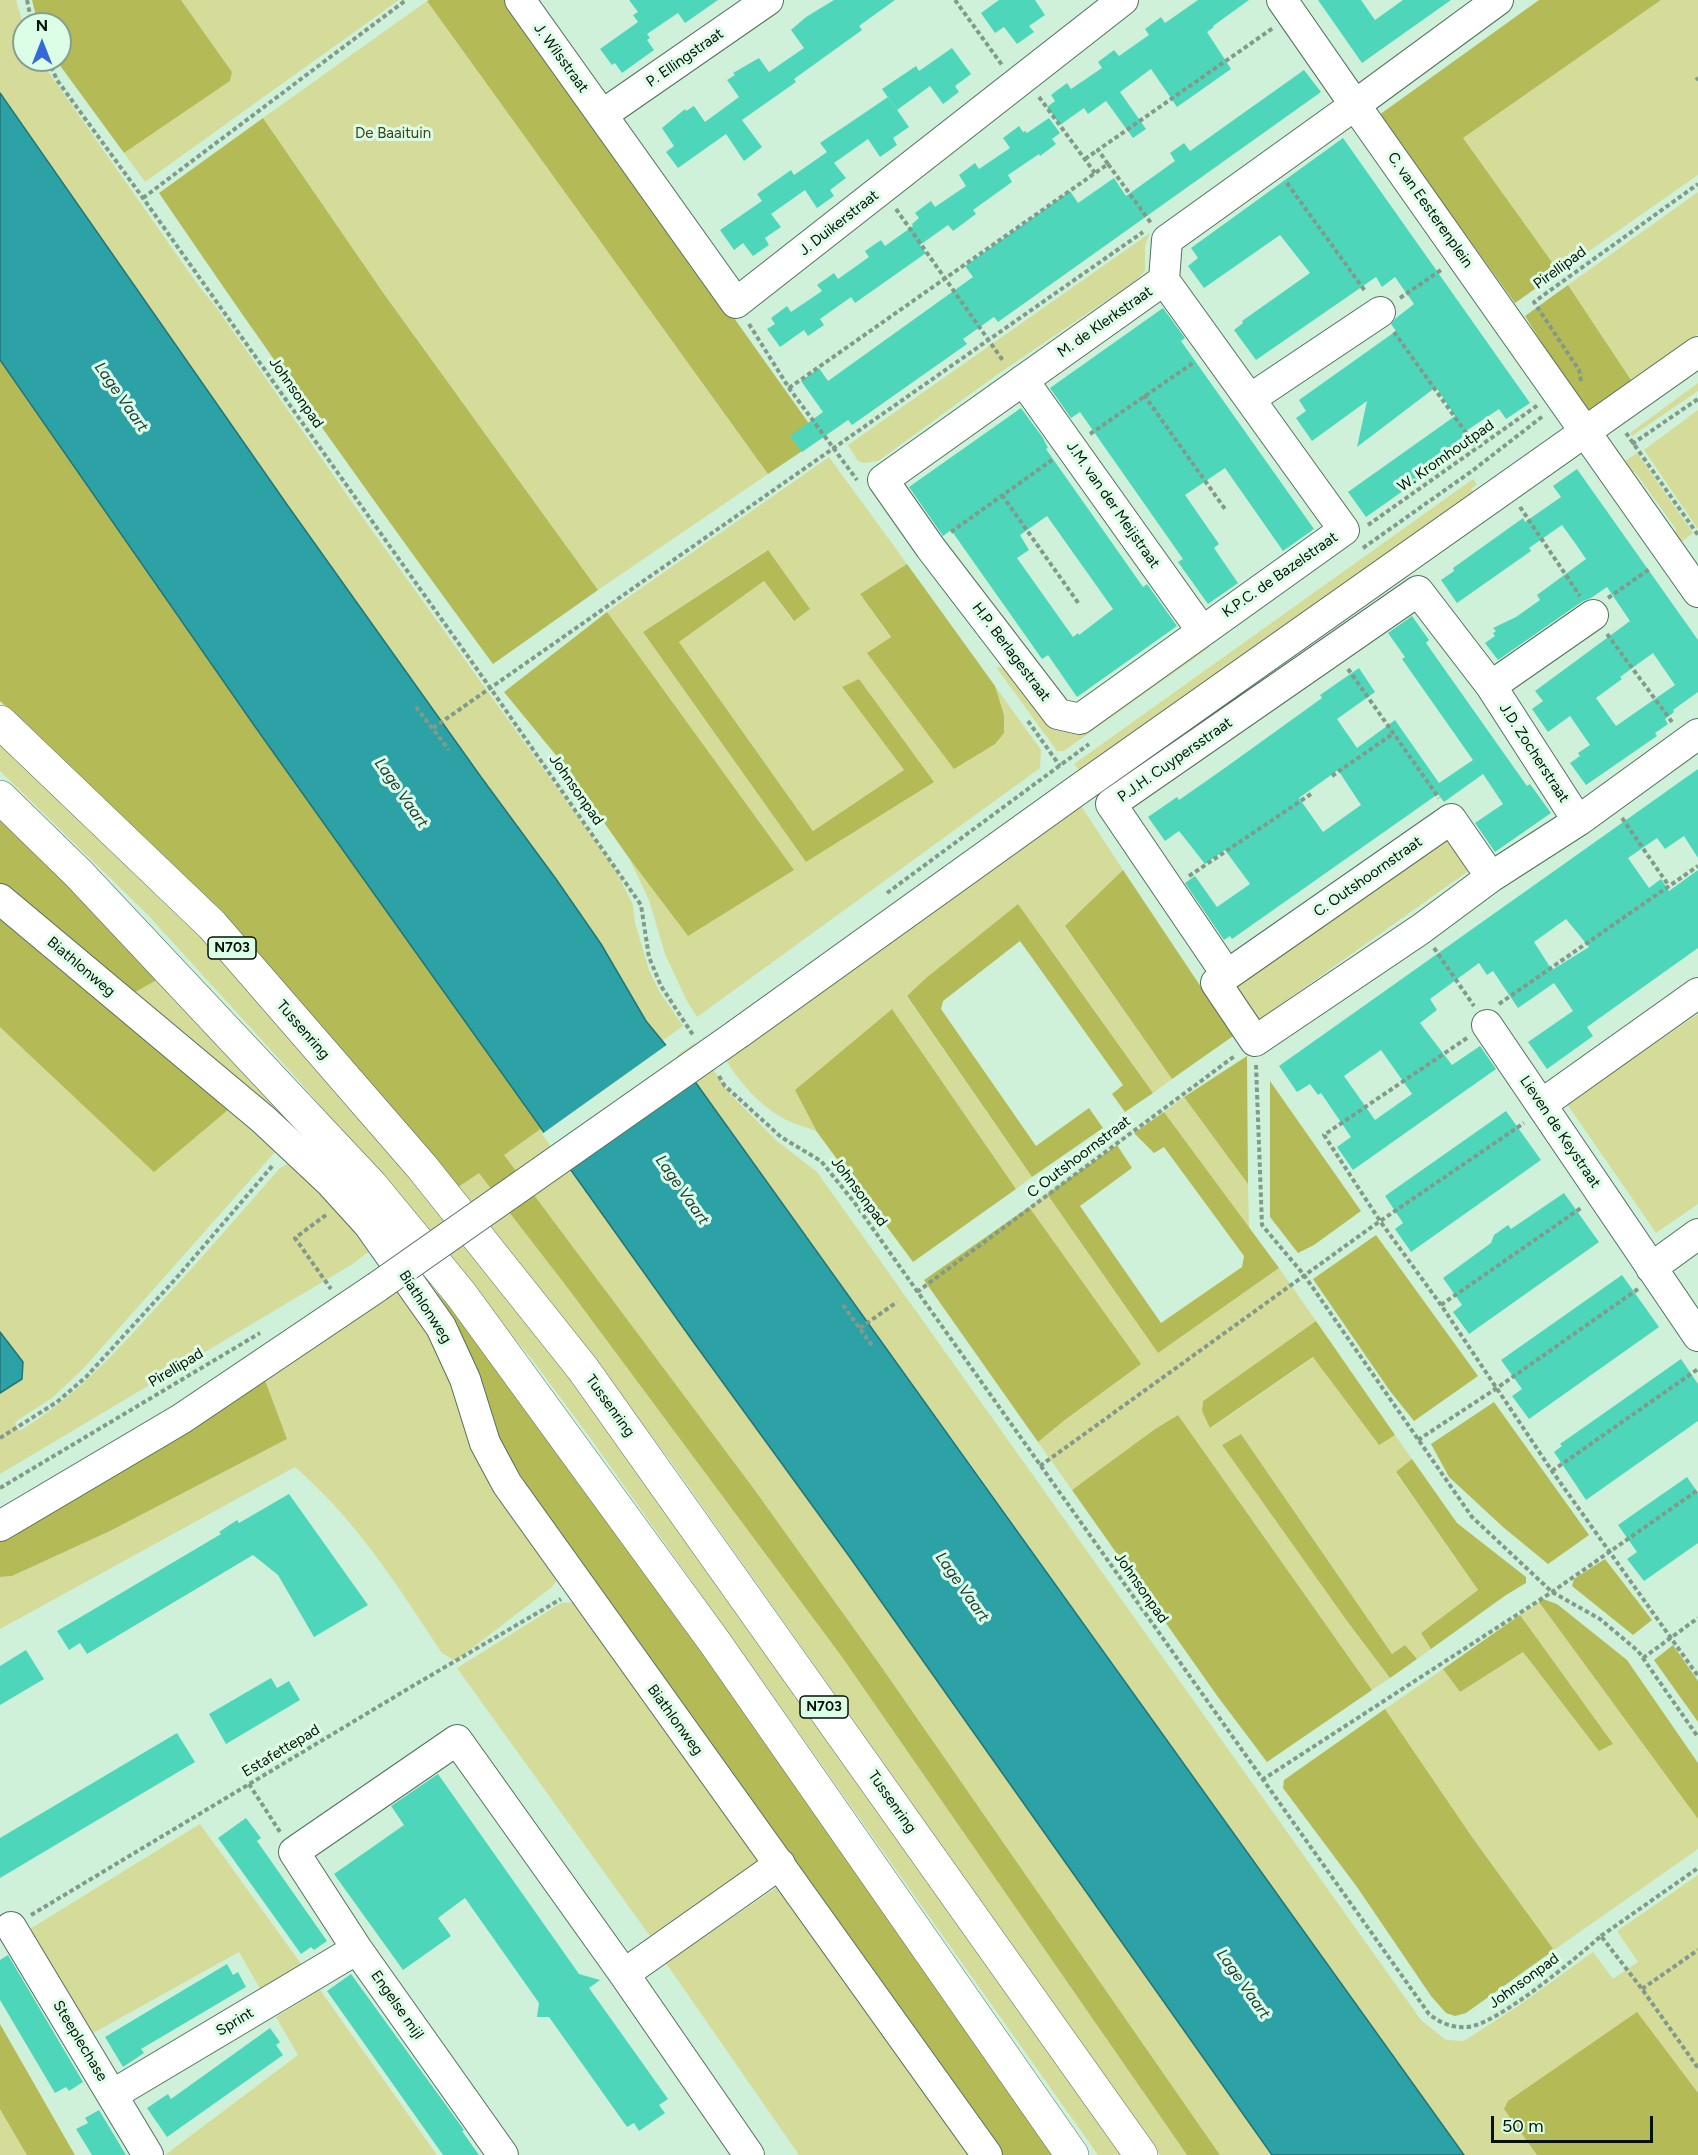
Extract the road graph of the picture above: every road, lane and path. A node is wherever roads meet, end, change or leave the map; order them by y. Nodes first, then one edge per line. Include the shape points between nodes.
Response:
1 (406, 0) edge
2 (520, 0) edge
3 (768, 0) edge
4 (955, 0) edge
5 (1123, 0) edge
6 (1498, 0) edge
7 (1287, 8) edge
8 (53, 72) edge
9 (1020, 81) junction
10 (1355, 105) junction
11 (602, 115) junction
12 (1098, 150) junction
13 (1085, 159) junction
14 (1108, 164) junction
15 (1095, 173) junction
16 (1698, 184) edge
17 (882, 189) junction
18 (143, 198) junction
19 (1462, 256) junction
20 (945, 278) junction
21 (1164, 280) junction
22 (736, 303) junction
23 (1380, 312) joint
24 (988, 339) junction
25 (1698, 352) edge
26 (1021, 381) junction
27 (789, 388) junction
28 (1144, 395) dead end
29 (1560, 396) junction
30 (1250, 399) junction
31 (1698, 399) edge
32 (1619, 424) dead end
33 (1585, 432) junction
34 (1632, 444) junction
35 (833, 447) junction
36 (1606, 461) junction
37 (883, 480) joint
38 (1002, 495) dead end
39 (1225, 509) dead end
40 (1344, 530) junction
41 (1698, 535) edge
42 (1671, 554) junction
43 (1418, 591) joint
44 (1698, 592) edge
45 (1079, 604) dead end
46 (1596, 610) joint
47 (1202, 631) junction
48 (1334, 650) junction
49 (1491, 686) junction
50 (491, 689) junction
51 (416, 707) dead end
52 (0, 722) edge
53 (433, 728) junction
54 (1394, 733) junction
55 (1698, 734) edge
56 (449, 750) dead end
57 (1332, 776) dead end
58 (1311, 794) dead end
59 (0, 797) edge
60 (1608, 799) junction
61 (1451, 819) junction
62 (1578, 821) junction
63 (1698, 866) edge
64 (1491, 877) junction
65 (1669, 886) junction
66 (1169, 890) junction
67 (0, 899) edge
68 (1421, 928) junction
69 (1227, 975) junction
70 (1698, 993) edge
71 (1484, 1020) junction
72 (696, 1040) dead end
73 (1255, 1041) junction
74 (713, 1067) dead end
75 (1543, 1106) junction
76 (269, 1171) dead end
77 (1601, 1194) junction
78 (332, 1210) dead end
79 (1380, 1221) junction
80 (1698, 1234) edge
81 (1654, 1272) junction
82 (1304, 1275) junction
83 (329, 1286) dead end
84 (341, 1286) dead end
85 (917, 1292) junction
86 (326, 1296) dead end
87 (897, 1302) dead end
88 (843, 1305) dead end
89 (1441, 1305) junction
90 (860, 1328) junction
91 (263, 1331) dead end
92 (1698, 1336) edge
93 (873, 1347) dead end
94 (1698, 1369) edge
95 (1497, 1389) junction
96 (0, 1438) edge
97 (1418, 1440) junction
98 (1040, 1466) junction
99 (1552, 1470) junction
100 (0, 1488) edge
101 (1698, 1490) edge
102 (0, 1526) edge
103 (1610, 1552) junction
104 (1552, 1592) junction
105 (568, 1595) dead end
106 (1698, 1618) edge
107 (1671, 1637) junction
108 (1642, 1658) junction
109 (1698, 1676) edge
110 (1696, 1731) edge
111 (1698, 1737) edge
112 (1262, 1780) junction
113 (249, 1784) junction
114 (294, 1852) junction
115 (780, 1864) junction
116 (1698, 1868) edge
117 (11, 1927) joint
118 (1601, 1936) junction
119 (357, 1949) junction
120 (1698, 1950) edge
121 (624, 1974) junction
122 (1642, 1989) junction
123 (1698, 2068) edge
124 (112, 2095) junction
125 (148, 2155) edge
126 (503, 2155) edge
127 (749, 2155) edge
128 (987, 2155) edge
129 (1072, 2155) edge
130 (1141, 2155) edge

1 - 18 path
2 - 11 street, J. Wilsstraat
3 - 11 street, P. Ellingstraat
4 - 9 path
5 - 9 street, J. Duikerstraat
6 - 10 street
7 - 10 street, C. van Eesterenplein
7 - 12 path
8 - 18 path, Johnsonpad
9 - 13 path
9 - 17 street, J. Duikerstraat
10 - 19 street, C. van Eesterenplein
10 - 21 street, M. de Klerkstraat via 1167,240
11 - 22 street
12 - 13 path
12 - 14 path
13 - 15 path
14 - 15 path
14 - 24 path via 1152,225
15 - 20 path
16 - 29 path, Pirellipad via 1534,302 1580,369 1578,388
17 - 20 path
17 - 22 street, J. Duikerstraat
18 - 50 path, Johnsonpad
19 - 23 path
19 - 29 street, C. van Eesterenplein
20 - 24 path
20 - 27 path
21 - 26 street, M. de Klerkstraat
21 - 30 street, K.P.C. de Bazelstraat
22 - 27 path
23 - 30 street
24 - 26 path
24 - 35 path
25 - 33 street
26 - 37 street, M. de Klerkstraat
26 - 47 street, J.M. van der Meijstraat
27 - 35 path
28 - 39 path
29 - 33 street, C. van Eesterenplein
29 - 40 path, W. Kromhoutpad via 1364,528
30 - 40 street, K.P.C. de Bazelstraat
31 - 34 path
32 - 34 path
33 - 36 street, C. van Eesterenplein
33 - 102 street, bridge via 377,1287 181,1419
34 - 36 path
34 - 41 path
35 - 50 path
36 - 42 street, C. van Eesterenplein
37 - 47 street, H.P. Berlagestraat via 1058,714 1080,719
38 - 45 path
40 - 47 street, K.P.C. de Bazelstraat
41 - 42 path
42 - 44 street, C. van Eesterenplein
42 - 46 path
43 - 48 street, P.J.H. Cuypersstraat
43 - 49 street, J.D. Zocherstraat
46 - 49 street
48 - 54 path
48 - 66 street, P.J.H. Cuypersstraat via 1111,804
49 - 62 street, J.D. Zocherstraat
50 - 53 path
50 - 72 path, Johnsonpad via 641,905 650,957 661,986
51 - 53 path
52 - 130 highway, Tussenring / N703 via 212,925 422,1167 583,1369
53 - 56 path
54 - 57 path
54 - 61 path
55 - 60 street
58 - 66 path
59 - 129 highway via 79,874 371,1185 460,1293 716,1644
60 - 62 street
60 - 65 path
61 - 64 street
61 - 69 street, C. Outshoornstraat
62 - 64 street
63 - 65 path
64 - 68 street
65 - 71 path
66 - 69 street, P.J.H. Cuypersstraat
67 - 115 street, Biathlonweg via 264,1120 369,1225 441,1327 465,1379 485,1443 503,1477
68 - 71 path
68 - 73 street
69 - 73 street via 1216,983
70 - 75 street
71 - 75 street, Lieven de Keystraat
71 - 79 path via 1324,1135
73 - 82 path via 1262,1225
73 - 85 path, C Outshoornstraat
74 - 85 path, Johnsonpad via 724,1085 781,1137 821,1161
75 - 77 street, Lieven de Keystraat
75 - 79 path
76 - 96 path via 86,1377
77 - 81 street, Lieven de Keystraat
77 - 89 path
78 - 83 path via 295,1238
79 - 82 path
79 - 89 path
80 - 81 street
81 - 92 street, Lieven de Keystraat
81 - 95 path
82 - 97 path
82 - 98 path
84 - 86 path
85 - 98 path, Johnsonpad
87 - 90 path
88 - 90 path
89 - 95 path
90 - 93 path
91 - 100 path, Pirellipad
94 - 99 path
95 - 97 path
95 - 99 path
97 - 104 path via 1472,1518
98 - 112 path, Johnsonpad
99 - 103 path
101 - 103 path
103 - 104 path
103 - 107 path
104 - 108 path via 1600,1619
104 - 112 path
105 - 113 path, Estafettepad
106 - 107 path
107 - 108 path
107 - 109 path
108 - 110 path
110 - 111 path
112 - 118 path, Johnsonpad via 1429,2014 1441,2024 1468,2027 1490,2020 1568,1965
113 - 114 path
113 - 117 path, Estafettepad
114 - 119 street, Engelse mijl
114 - 121 street via 457,1740
115 - 121 street
115 - 128 street, Biathlonweg
116 - 118 path, Johnsonpad
117 - 124 street, Steeplechase
118 - 122 path
119 - 124 street, Sprint
119 - 126 street, Engelse mijl
120 - 122 path
121 - 127 street
122 - 123 path
124 - 125 street, Steeplechase

